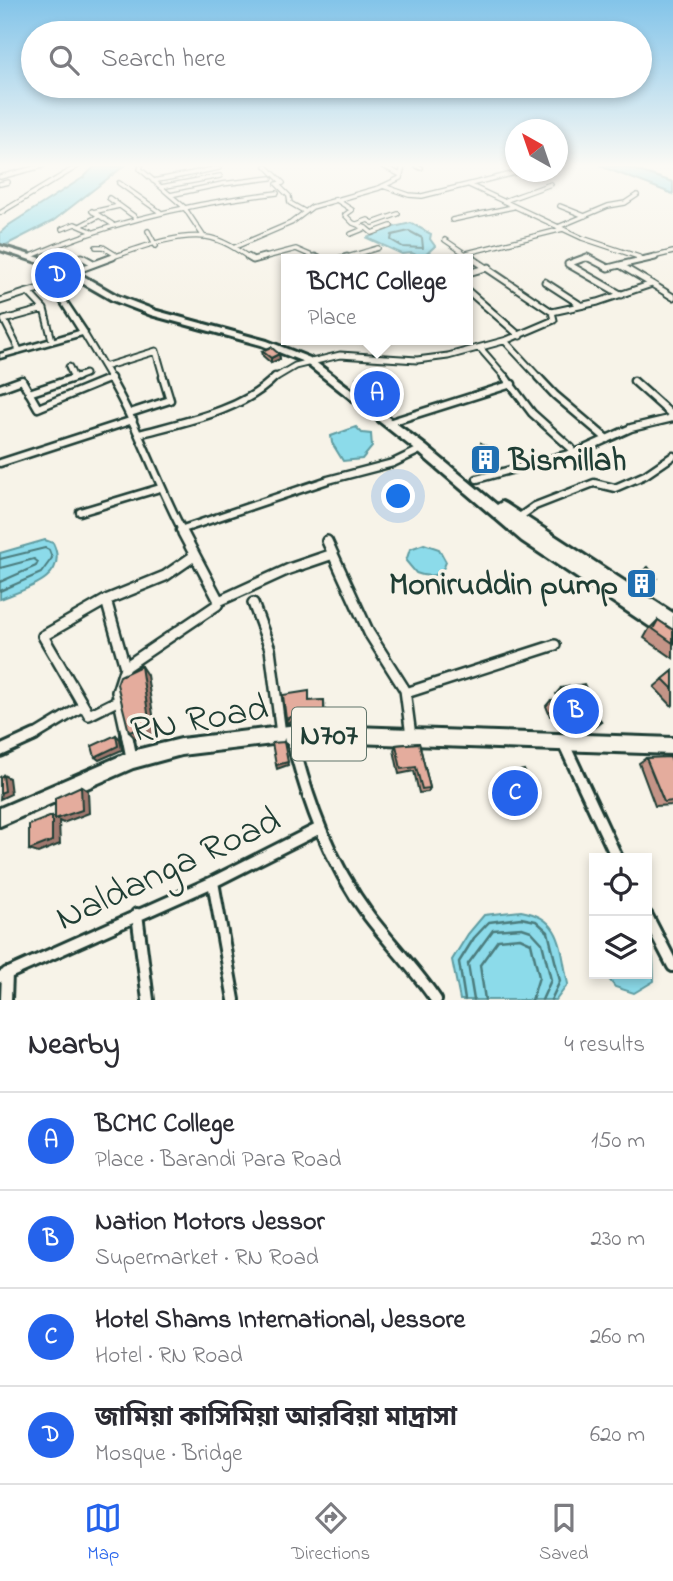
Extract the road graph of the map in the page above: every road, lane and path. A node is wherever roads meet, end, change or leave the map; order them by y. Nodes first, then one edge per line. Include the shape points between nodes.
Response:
1 (94, 213) edge
2 (129, 213) edge
3 (157, 213) edge
4 (188, 213) edge
5 (304, 213) edge
6 (348, 213) edge
7 (495, 213) edge
8 (529, 213) edge
9 (577, 213) edge
10 (593, 213) edge
11 (398, 214) dead end
12 (99, 216) junction
13 (585, 216) junction
14 (135, 217) junction
15 (452, 220) dead end
16 (112, 224) junction
17 (356, 224) junction
18 (80, 226) junction
19 (391, 226) dead end
20 (366, 228) junction
21 (561, 228) junction
22 (62, 229) dead end
23 (91, 231) junction
24 (148, 231) dead end
25 (351, 234) dead end
26 (204, 237) junction
27 (444, 240) dead end
28 (156, 246) junction
29 (96, 247) dead end
30 (234, 247) junction
31 (0, 248) edge
32 (378, 248) dead end
33 (673, 252) edge
34 (467, 253) joint
35 (307, 254) edge
36 (357, 254) edge
37 (116, 255) dead end
38 (29, 257) junction
39 (80, 257) dead end
40 (473, 257) edge
41 (639, 257) junction
42 (93, 263) junction
43 (620, 265) junction
44 (489, 267) junction
45 (473, 272) edge
46 (70, 273) junction
47 (545, 282) dead end
48 (652, 284) junction
49 (50, 286) junction
50 (28, 292) junction
51 (473, 295) edge
52 (622, 295) junction
53 (673, 297) edge
54 (0, 301) edge
55 (579, 304) junction
56 (44, 309) junction
57 (1, 311) edge
58 (552, 312) junction
59 (4, 320) junction
60 (83, 332) junction
61 (520, 336) junction
62 (52, 340) junction
63 (505, 341) junction
64 (480, 348) junction
65 (19, 350) junction
66 (0, 356) edge
67 (310, 362) junction
68 (69, 367) dead end
69 (104, 367) junction
70 (85, 374) dead end
71 (111, 377) junction
72 (74, 378) junction
73 (634, 381) dead end
74 (512, 384) junction
75 (0, 388) edge
76 (29, 393) junction
77 (131, 417) junction
78 (673, 417) edge
79 (388, 423) junction
80 (139, 435) junction
81 (607, 439) junction
82 (422, 449) junction
83 (571, 449) dead end
84 (671, 461) edge
85 (0, 463) edge
86 (450, 472) junction
87 (477, 479) dead end
88 (160, 488) junction
89 (80, 512) dead end
90 (518, 518) junction
91 (180, 530) junction
92 (327, 541) dead end
93 (333, 554) junction
94 (194, 556) junction
95 (106, 600) junction
96 (219, 601) junction
97 (253, 603) dead end
98 (673, 621) edge
99 (673, 635) edge
100 (555, 645) dead end
101 (125, 667) junction
102 (406, 693) junction
103 (119, 700) junction
104 (83, 706) junction
105 (286, 734) junction
106 (411, 737) junction
107 (563, 743) junction
108 (673, 746) edge
109 (0, 751) edge
110 (132, 760) junction
111 (0, 817) edge
112 (320, 828) junction
113 (615, 853) edge
114 (213, 882) junction
115 (137, 915) junction
116 (652, 926) edge
117 (673, 966) edge
118 (4, 975) edge
119 (6, 1000) edge
120 (148, 1000) edge
121 (234, 1000) edge
122 (436, 1000) edge

1 - 12 street
2 - 14 street
3 - 14 street
4 - 26 street
5 - 30 street via 291,223
6 - 17 street via 345,215
7 - 15 street
8 - 21 street
9 - 13 street
10 - 13 street
11 - 17 street
12 - 16 street
12 - 18 street
13 - 21 street
14 - 16 street
16 - 23 street
17 - 20 street
18 - 22 street
18 - 23 street
19 - 20 street via 372,233
20 - 25 street
21 - 34 street
21 - 41 street
23 - 38 street
24 - 28 street
26 - 28 street
26 - 30 street
27 - 34 street
28 - 42 street
29 - 37 street
30 - 35 street via 253,260 296,249
31 - 38 highway
32 - 36 street
33 - 41 street via 653,259
38 - 46 highway
39 - 42 street
40 - 44 street
41 - 43 street
42 - 46 street
43 - 48 street
43 - 52 street via 608,268 587,257 568,264
44 - 45 street
44 - 58 street
46 - 49 street via 48,283
46 - 67 highway via 142,309 264,343
47 - 55 street
48 - 52 street
48 - 53 street
49 - 50 street
49 - 60 street
50 - 54 street
50 - 56 street
51 - 61 street
52 - 55 street
55 - 58 street
56 - 59 street
56 - 62 street
57 - 59 street
58 - 61 street via 554,320
59 - 65 street
60 - 62 street
60 - 69 street
61 - 63 street
62 - 65 street
63 - 64 street
63 - 81 street via 555,395
64 - 67 street via 419,360 361,352
64 - 74 street
65 - 66 street
67 - 79 highway
67 - 80 street via 278,374 260,392 216,411
68 - 72 street
69 - 71 street
69 - 77 street via 156,351 170,400
70 - 72 street
71 - 76 street via 38,408
71 - 77 street
72 - 76 street
73 - 78 street
74 - 79 street
74 - 83 street via 532,413
75 - 76 street via 22,380
77 - 80 street
77 - 85 street
78 - 81 street
79 - 82 highway
80 - 88 street
81 - 87 street via 580,452
82 - 86 highway
82 - 91 street via 393,463
84 - 90 street via 615,488 594,483 535,506
86 - 90 highway
86 - 99 highway via 527,537
88 - 89 street
88 - 91 street
90 - 98 highway
91 - 94 street
92 - 93 street
93 - 96 street via 264,578
93 - 102 street via 369,633
94 - 95 street via 146,585
94 - 96 street
95 - 101 street
95 - 104 street via 43,636
96 - 101 street
97 - 105 street via 270,649
100 - 102 street
101 - 103 street via 118,684
102 - 106 street
103 - 104 street via 89,715
103 - 110 street
104 - 109 street
105 - 106 highway, RN Road / N707
105 - 110 highway, RN Road / N707 via 181,747
105 - 112 street
106 - 107 highway, RN Road / N707
107 - 108 highway, RN Road / N707
107 - 113 street
110 - 111 highway, RN Road / N707
112 - 114 street, Naldanga Road
112 - 122 street via 367,914
114 - 115 street, Naldanga Road
114 - 121 street
115 - 118 street, Naldanga Road
115 - 120 street
116 - 117 street
118 - 119 street

